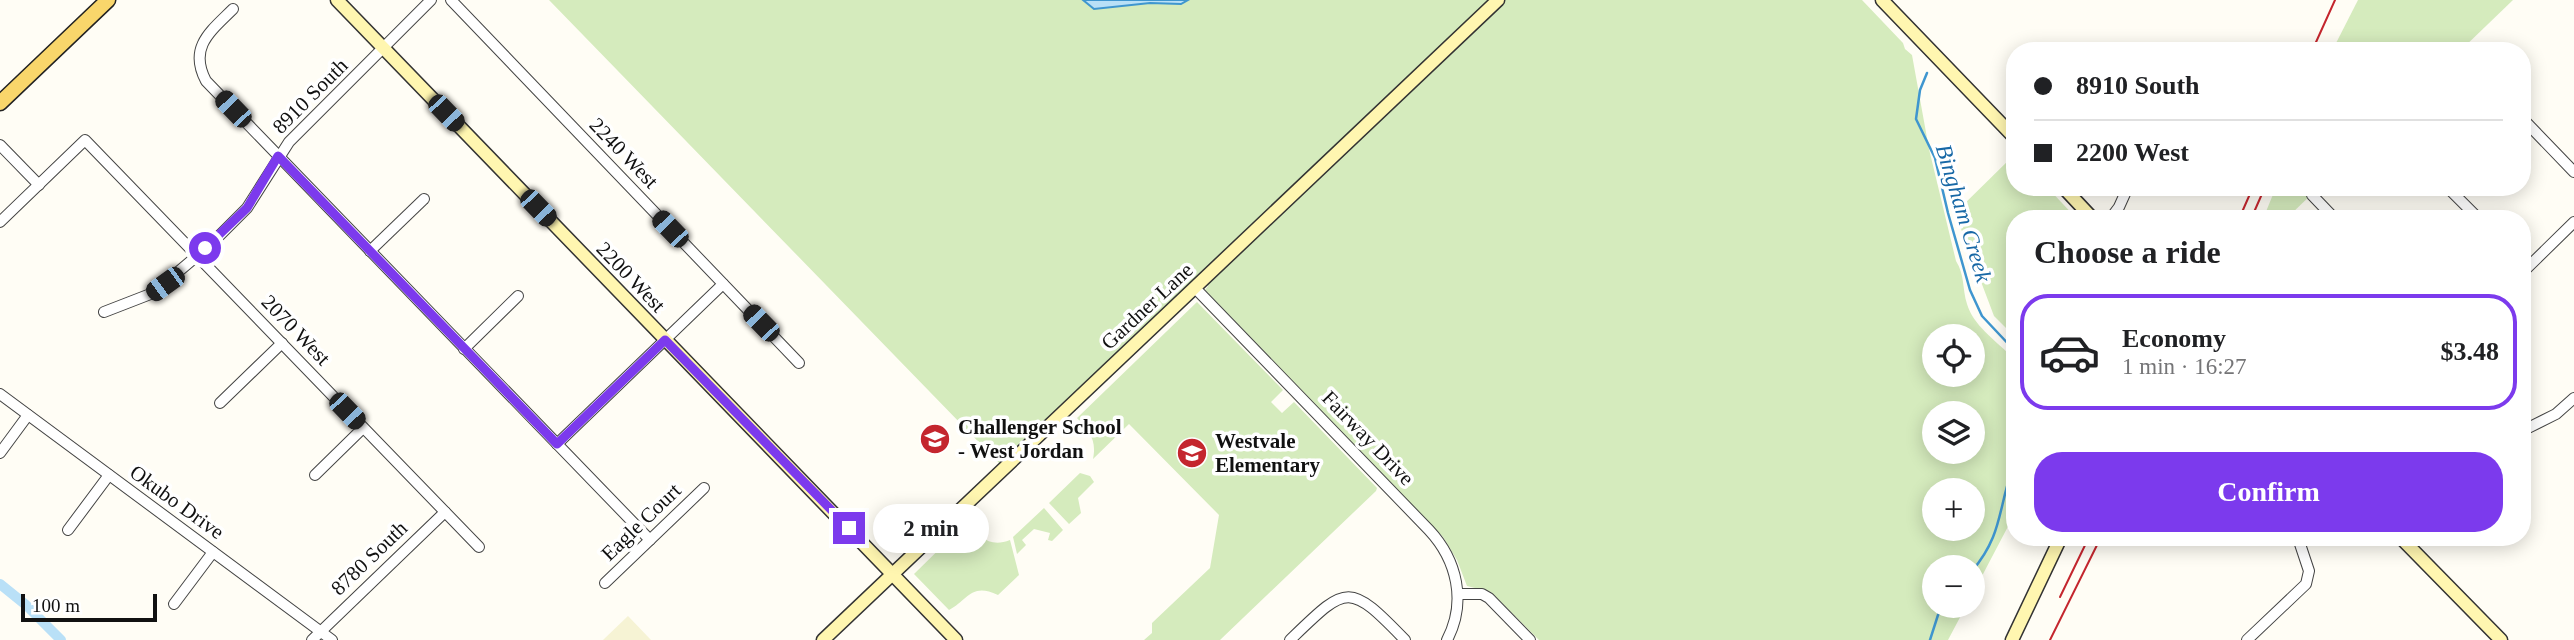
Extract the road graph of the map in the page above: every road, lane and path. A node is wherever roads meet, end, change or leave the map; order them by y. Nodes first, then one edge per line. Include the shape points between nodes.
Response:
1 (107, 0) edge
2 (337, 0) edge
3 (431, 0) edge
4 (451, 0) edge
5 (1498, 0) edge
6 (1882, 0) edge
7 (233, 9) dead end
8 (383, 48) junction
9 (0, 103) edge
10 (2531, 127) edge
11 (2006, 129) edge
12 (0, 145) edge
13 (278, 156) junction
14 (2574, 172) edge
15 (38, 185) junction
16 (2071, 196) edge
17 (2313, 196) edge
18 (2456, 196) edge
19 (424, 199) dead end
20 (2085, 210) edge
21 (2326, 210) edge
22 (2470, 210) edge
23 (0, 222) edge
24 (2572, 227) edge
25 (370, 251) junction
26 (196, 255) junction
27 (2531, 261) edge
28 (723, 284) junction
29 (1195, 288) junction
30 (518, 296) dead end
31 (104, 312) dead end
32 (665, 340) junction
33 (282, 343) junction
34 (464, 349) junction
35 (799, 363) dead end
36 (0, 394) edge
37 (2574, 398) edge
38 (220, 402) dead end
39 (28, 415) junction
40 (2531, 426) edge
41 (363, 428) junction
42 (557, 444) junction
43 (0, 453) edge
44 (109, 475) junction
45 (315, 475) dead end
46 (704, 488) dead end
47 (445, 512) junction
48 (68, 530) dead end
49 (650, 540) junction
50 (2057, 546) edge
51 (2301, 546) edge
52 (2409, 546) edge
53 (479, 547) dead end
54 (213, 552) junction
55 (893, 574) junction
56 (605, 583) dead end
57 (1458, 594) junction
58 (174, 604) dead end
59 (320, 632) junction
60 (312, 640) edge
61 (332, 640) edge
62 (823, 640) edge
63 (956, 640) edge
64 (1290, 640) edge
65 (1405, 640) edge
66 (1447, 640) edge
67 (1530, 640) edge
68 (2012, 640) edge
69 (2247, 640) edge
70 (2501, 640) edge

1 - 9 main road
2 - 8 street, 2200 West
3 - 8 street, 8910 South
4 - 28 street, 2240 West
5 - 29 street, Gardner Lane
6 - 11 street
7 - 13 street via 202,43 201,72
8 - 13 street, 8910 South
8 - 32 street, 2200 West
10 - 14 street
12 - 15 street
13 - 25 street
13 - 26 street, 8910 South via 247,208
15 - 23 street
15 - 26 street, 2070 West via 85,140
16 - 20 street
17 - 21 street
18 - 22 street
19 - 25 street
24 - 27 street
25 - 34 street
26 - 31 street, 8910 South via 153,293
26 - 33 street, 2070 West
28 - 32 street
28 - 35 street, 2240 West
29 - 55 street, Gardner Lane
29 - 57 street, Fairway Drive via 1437,538 1451,562
30 - 34 street
32 - 42 street
32 - 55 street, 2200 West
33 - 38 street
33 - 41 street, 2070 West
34 - 42 street
36 - 39 street, Okubo Drive
37 - 40 street
39 - 43 street
39 - 44 street, Okubo Drive
41 - 45 street
41 - 47 street, 2070 West
42 - 49 street
44 - 48 street
44 - 54 street, Okubo Drive
46 - 49 street, Eagle Court
47 - 53 street, 2070 West
47 - 59 street, 8780 South
49 - 56 street, Eagle Court
50 - 68 street
51 - 69 street via 2309,571 2305,584
52 - 70 street
54 - 58 street
54 - 59 street, Okubo Drive
55 - 62 street, Gardner Lane
55 - 63 street, 2200 West
57 - 66 street, Fairway Drive
57 - 67 street via 1489,598
59 - 60 street, 8780 South
59 - 61 street, Okubo Drive
64 - 65 street via 1328,604 1343,597 1366,602

